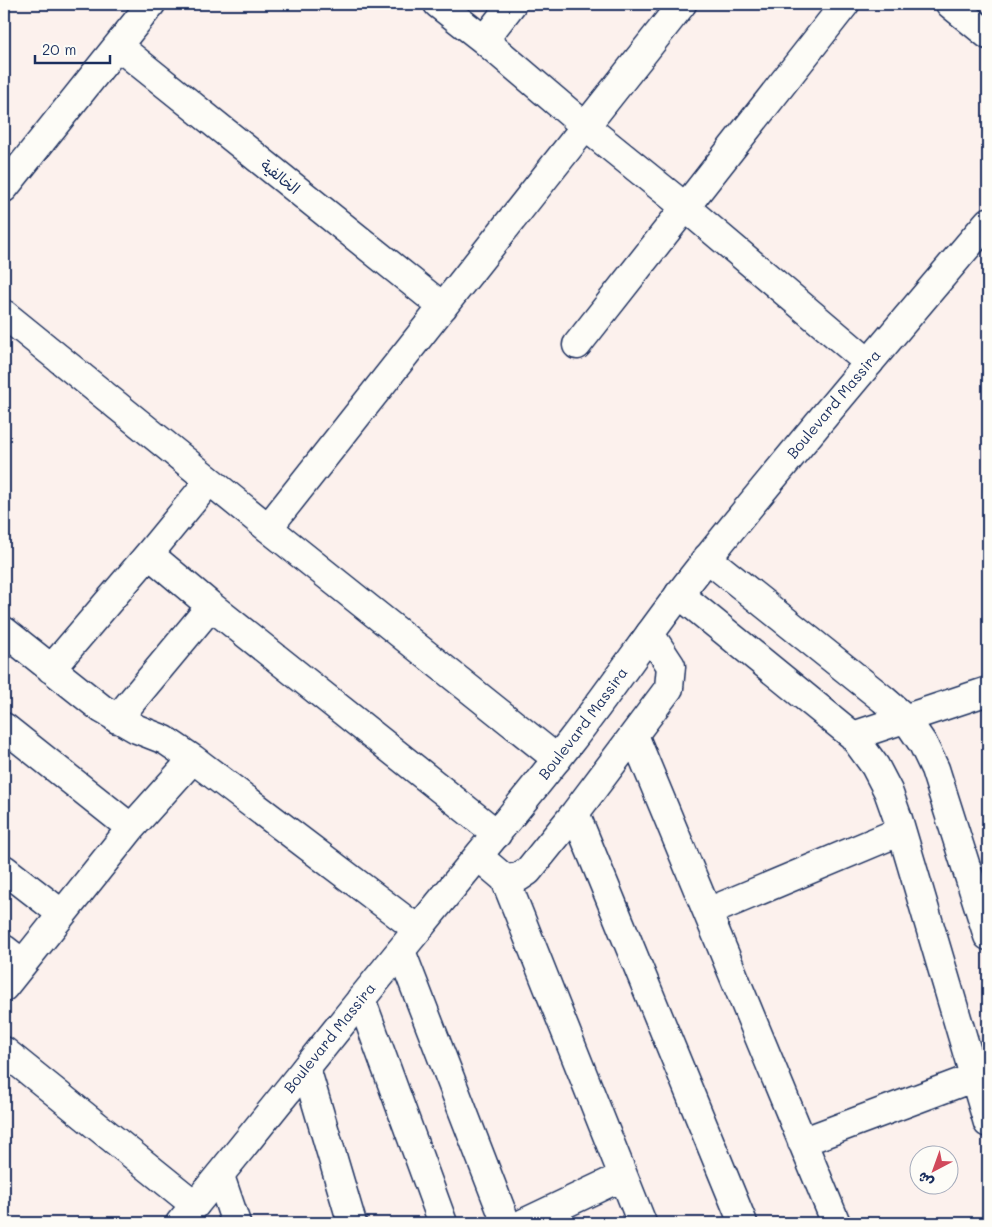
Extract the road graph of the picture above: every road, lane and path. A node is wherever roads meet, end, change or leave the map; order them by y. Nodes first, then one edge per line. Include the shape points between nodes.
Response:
1 (150, 4) edge
2 (438, 4) edge
3 (512, 4) edge
4 (682, 4) edge
5 (845, 4) edge
6 (950, 4) edge
7 (988, 35) edge
8 (484, 40) junction
9 (118, 46) junction
10 (586, 127) junction
11 (4, 188) edge
12 (685, 207) junction
13 (988, 222) edge
14 (443, 307) junction
15 (4, 314) edge
16 (577, 345) dead end
17 (869, 363) junction
18 (209, 481) junction
19 (268, 528) junction
20 (149, 554) junction
21 (707, 558) junction
22 (679, 594) junction
23 (211, 606) junction
24 (4, 631) edge
25 (650, 634) junction
26 (51, 669) junction
27 (988, 692) edge
28 (117, 719) junction
29 (906, 719) junction
30 (4, 727) edge
31 (634, 735) junction
32 (853, 736) junction
33 (193, 759) junction
34 (557, 759) junction
35 (575, 813) junction
36 (131, 828) junction
37 (902, 831) junction
38 (497, 834) junction
39 (479, 857) junction
40 (4, 869) edge
41 (505, 879) junction
42 (708, 912) junction
43 (62, 914) junction
44 (417, 929) junction
45 (988, 936) edge
46 (401, 951) junction
47 (13, 956) edge
48 (4, 987) edge
49 (361, 999) junction
50 (4, 1051) edge
51 (306, 1068) junction
52 (974, 1077) junction
53 (988, 1123) edge
54 (802, 1142) junction
55 (220, 1176) junction
56 (623, 1176) junction
57 (187, 1214) edge
58 (236, 1223) edge
59 (352, 1223) edge
60 (443, 1223) edge
61 (506, 1223) edge
62 (524, 1223) edge
63 (642, 1223) edge
64 (743, 1223) edge
65 (836, 1223) edge

1 - 9 street
2 - 8 street
3 - 8 street
4 - 10 street
5 - 12 street
6 - 7 street
8 - 10 street
9 - 11 street
9 - 14 street, الخالفية
10 - 12 street
10 - 14 street
12 - 16 street
12 - 17 street
13 - 17 street, Boulevard Massira
14 - 19 street
15 - 18 street
17 - 21 street, Boulevard Massira
18 - 19 street
18 - 20 street
19 - 34 street
20 - 23 street
20 - 26 street
21 - 22 street, Boulevard Massira
21 - 29 street
22 - 25 street, Boulevard Massira
22 - 32 street
23 - 28 street
23 - 38 street
24 - 26 street
25 - 31 street via 671,666 669,688
25 - 34 street, Boulevard Massira
26 - 28 street
27 - 29 street
28 - 33 street via 165,740
29 - 32 street
29 - 45 street via 935,769
30 - 36 street
31 - 35 street
31 - 42 street
32 - 37 street via 888,791
33 - 36 street
33 - 44 street
34 - 38 street, Boulevard Massira
35 - 41 street via 528,870 519,877
35 - 64 street
36 - 43 street
37 - 42 street
37 - 52 street
38 - 39 street, Boulevard Massira
39 - 41 street
39 - 44 street, Boulevard Massira
40 - 43 street
41 - 56 street
42 - 54 street
43 - 47 street
44 - 46 street, Boulevard Massira
46 - 49 street, Boulevard Massira
46 - 61 street
47 - 48 street
49 - 51 street, Boulevard Massira
49 - 60 street
50 - 57 street
51 - 55 street, Boulevard Massira
51 - 59 street
52 - 53 street
52 - 54 street
54 - 65 street
55 - 57 street, Boulevard Massira
55 - 58 street
56 - 62 street
56 - 63 street

